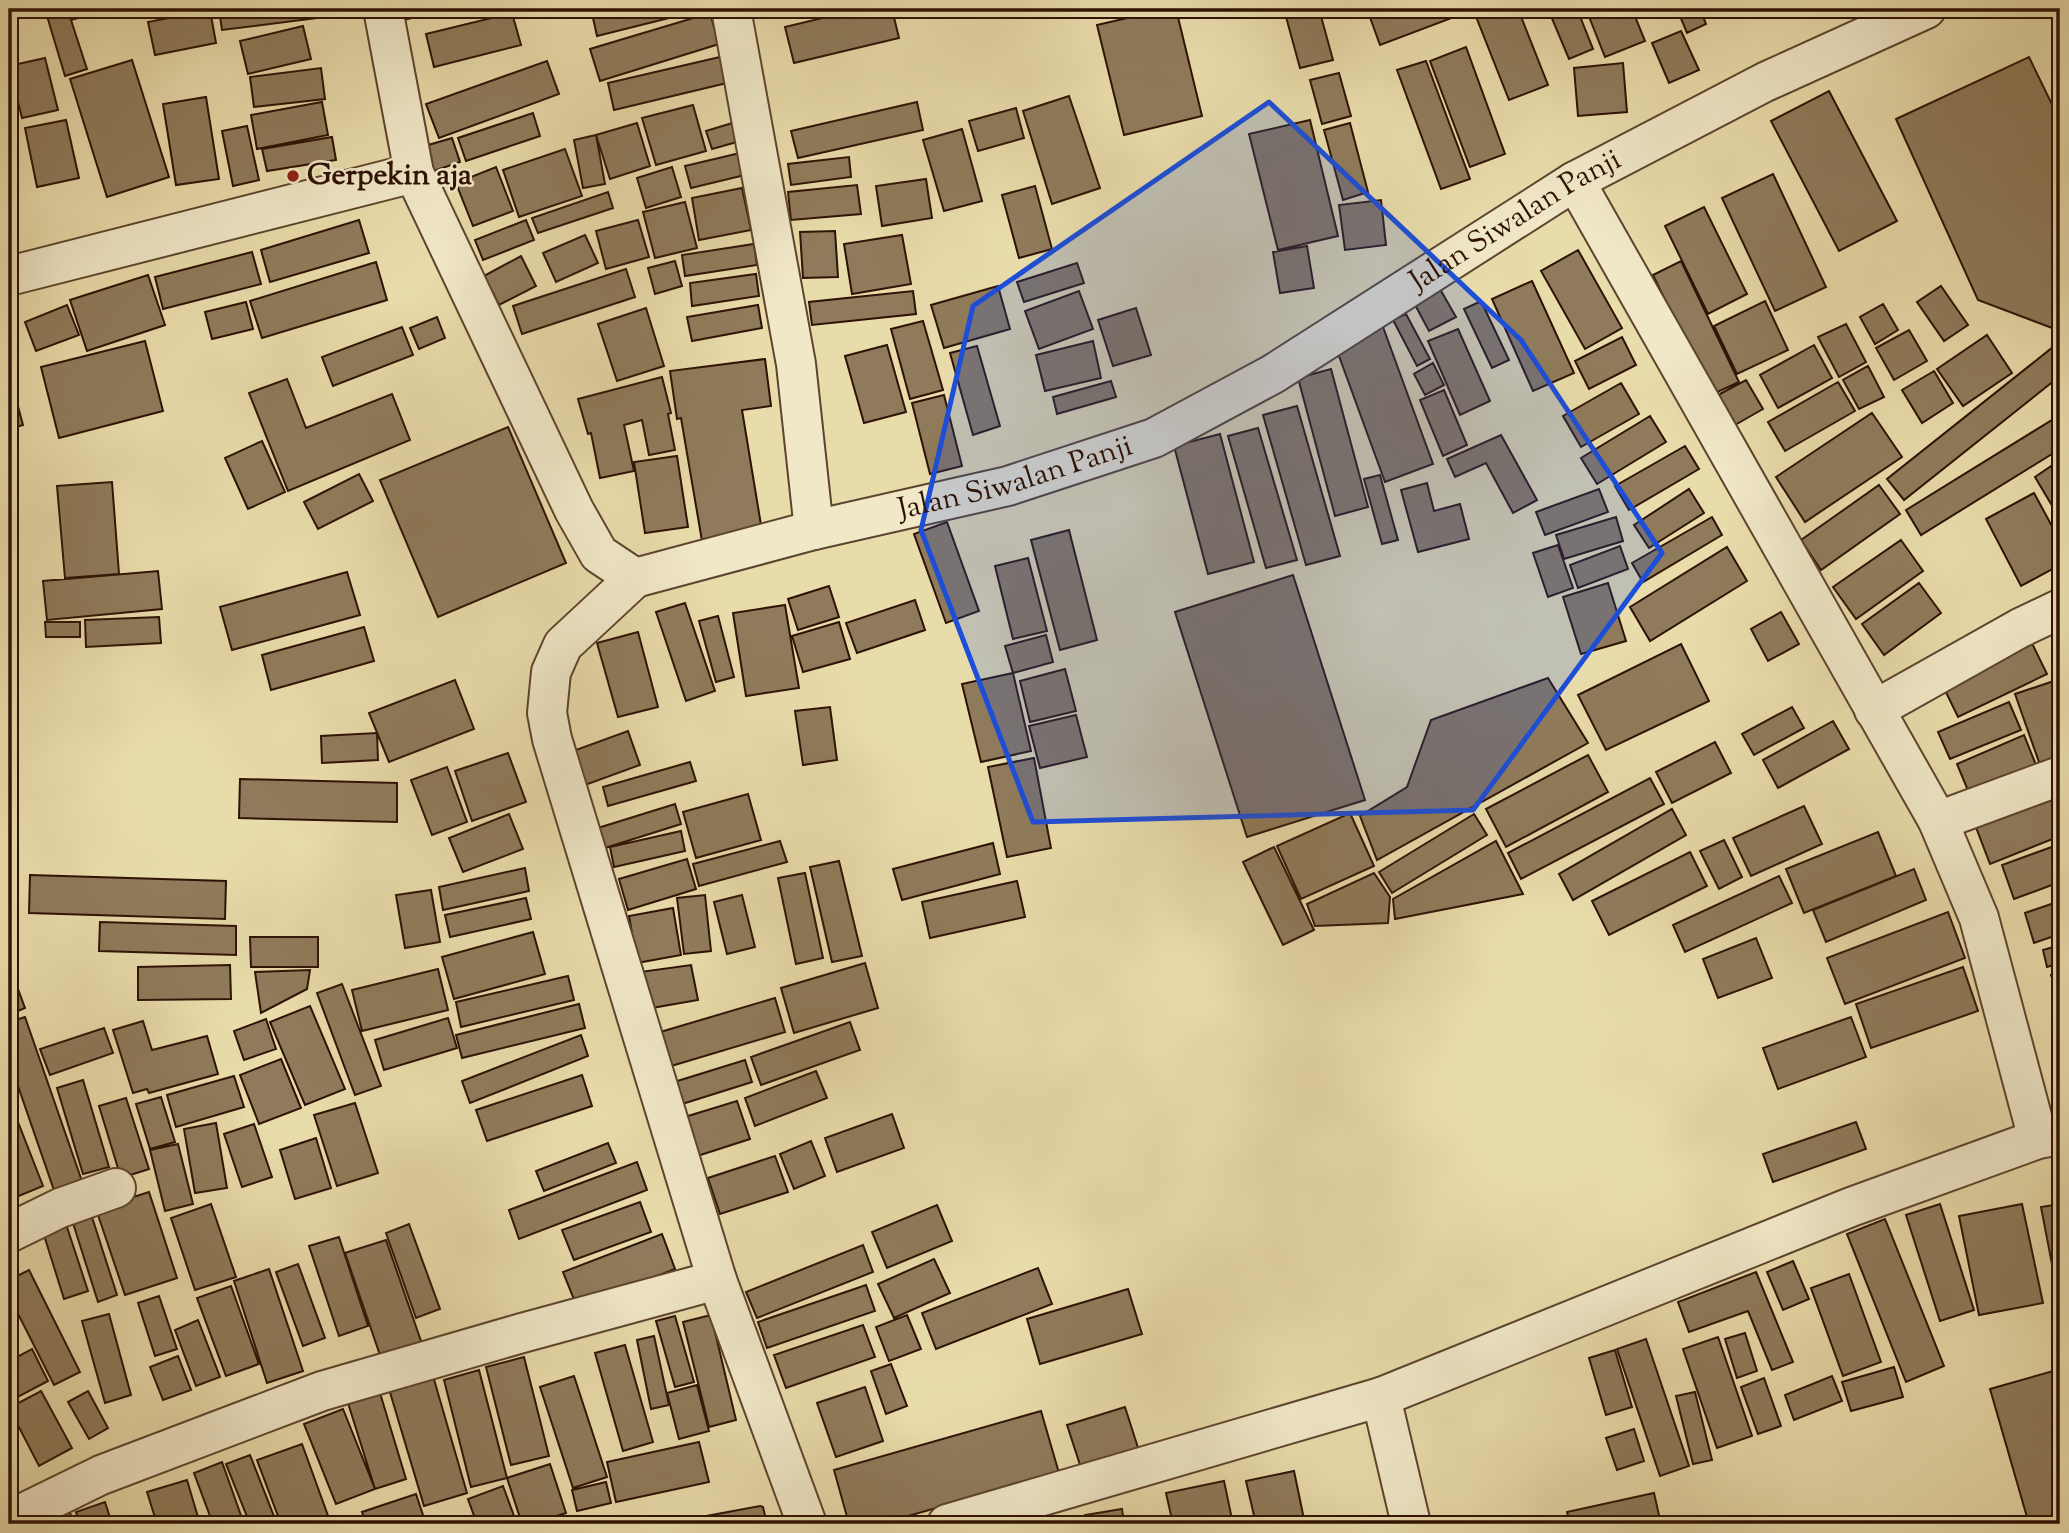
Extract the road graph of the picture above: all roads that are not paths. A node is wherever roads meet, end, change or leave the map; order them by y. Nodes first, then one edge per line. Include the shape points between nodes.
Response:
1 (383, 9) edge
2 (731, 9) edge
3 (1926, 9) edge
4 (414, 173) junction
5 (1575, 181) junction
6 (9, 276) edge
7 (814, 530) junction
8 (635, 579) junction
9 (2060, 609) edge
10 (1874, 710) junction
11 (2060, 776) edge
12 (1938, 821) junction
13 (2049, 1137) edge
14 (117, 1188) dead end
15 (9, 1233) edge
16 (718, 1280) junction
17 (1381, 1397) junction
18 (9, 1520) edge
19 (807, 1524) edge
20 (947, 1524) edge
21 (1411, 1524) edge

1 - 4 street
2 - 7 street via 796,364
3 - 5 street, Jalan Siwalan Panji via 1765,82
4 - 6 street
4 - 8 street via 573,510 599,554
5 - 7 street, Jalan Siwalan Panji via 1273,374 1154,438 1008,486
5 - 10 street
7 - 8 street, Jalan Siwalan Panji
8 - 16 street via 563,645 551,672 547,713
9 - 10 street
10 - 12 street
11 - 12 street
12 - 13 street via 1979,918
13 - 17 street via 1851,1207
14 - 15 street
16 - 18 street via 322,1391 100,1475
16 - 19 street
17 - 20 street
17 - 21 street

